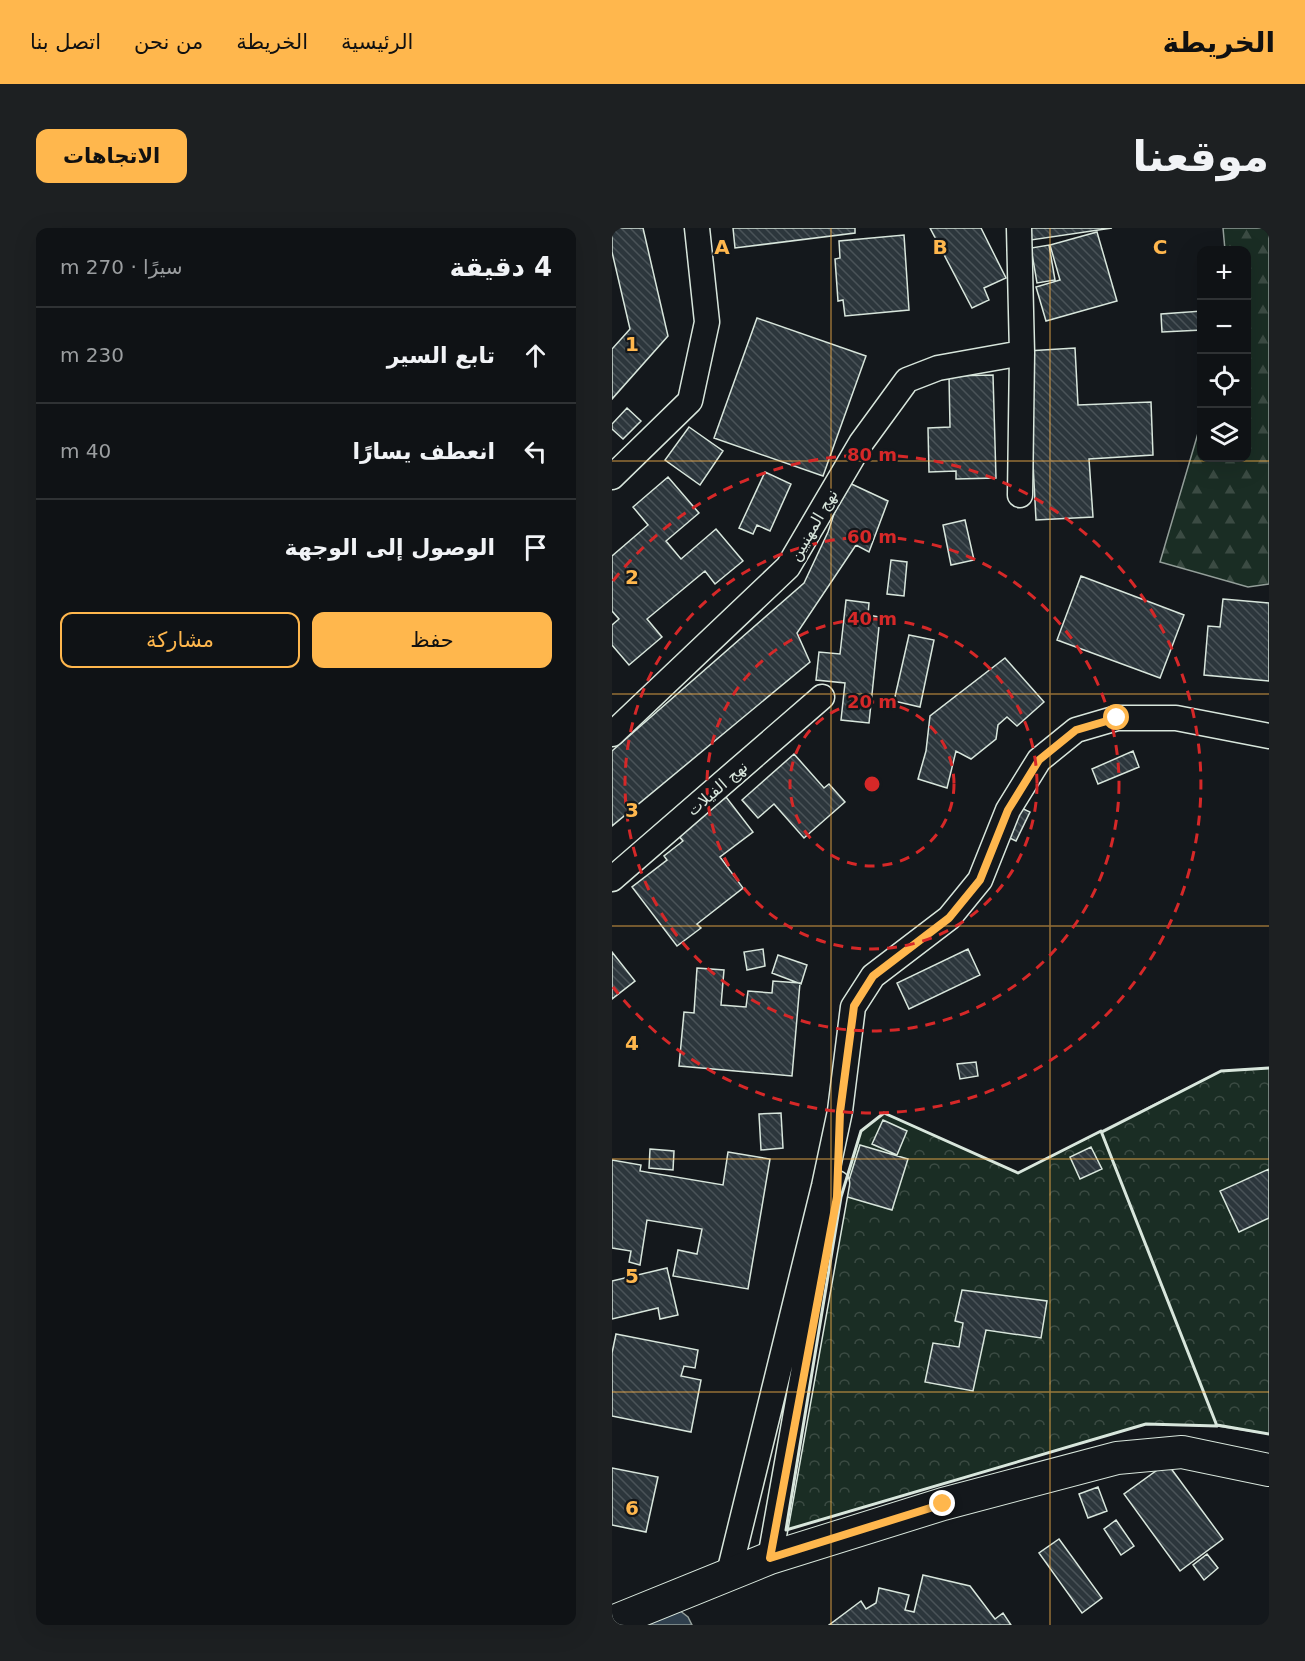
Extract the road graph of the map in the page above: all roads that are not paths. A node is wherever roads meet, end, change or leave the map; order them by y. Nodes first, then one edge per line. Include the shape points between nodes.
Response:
1 (697, 228) edge
2 (1019, 228) edge
3 (1022, 353) junction
4 (612, 477) edge
5 (1020, 495) dead end
6 (822, 697) dead end
7 (612, 734) edge
8 (1269, 736) edge
9 (612, 879) edge
10 (840, 1112) junction
11 (1269, 1470) edge
12 (770, 1558) junction
13 (728, 1577) junction
14 (626, 1607) edge
15 (612, 1623) edge

1 - 4 street via 707,322 690,401
2 - 3 street
3 - 5 street
3 - 7 street, نهج المهنيين via 938,368 907,380 861,443 788,567
6 - 9 street, نهج الفيلات
8 - 10 street via 1176,718 1117,718 1076,730 1039,760 1008,810 980,880 949,918 873,976 854,1006
10 - 12 street via 837,1197
10 - 13 street
11 - 12 street via 1182,1452 1118,1458 943,1504
12 - 13 street
13 - 14 street
14 - 15 street

